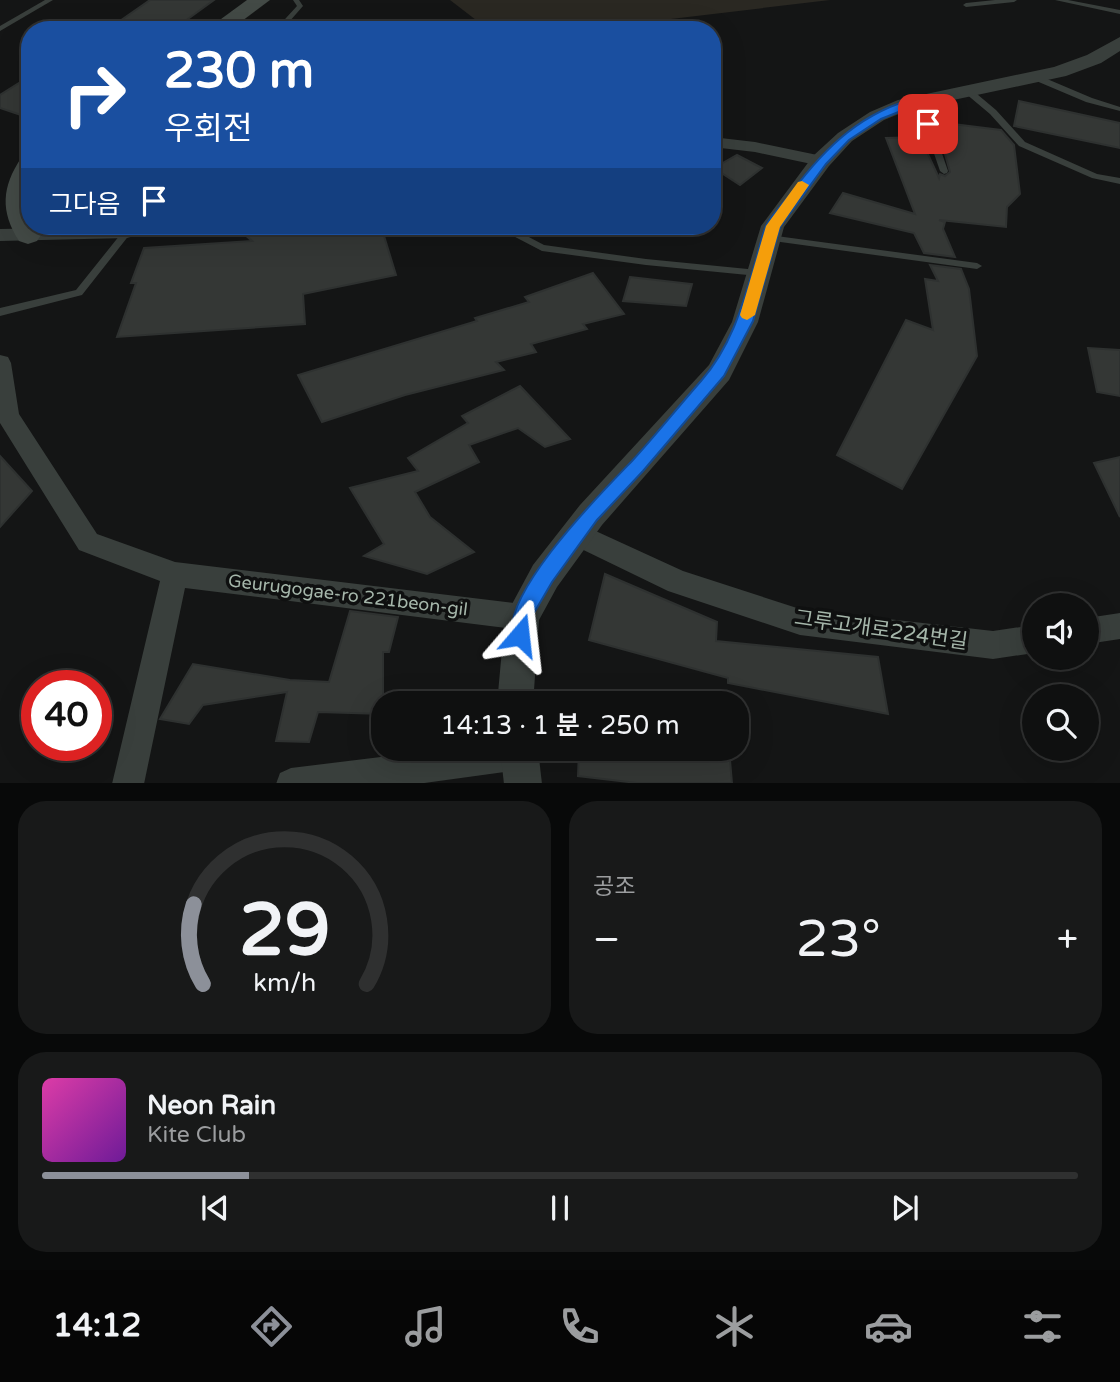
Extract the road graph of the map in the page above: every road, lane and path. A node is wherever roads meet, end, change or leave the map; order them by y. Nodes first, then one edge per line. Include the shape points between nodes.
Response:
1 (50, 0) edge
2 (260, 0) edge
3 (296, 0) edge
4 (1014, 0) edge
5 (1058, 0) edge
6 (966, 5) dead end
7 (1120, 12) edge
8 (229, 21) edge
9 (286, 21) edge
10 (0, 29) edge
11 (1120, 43) edge
12 (1037, 78) junction
13 (968, 91) junction
14 (920, 101) junction
15 (1120, 109) edge
16 (721, 143) edge
17 (821, 161) junction
18 (21, 165) edge
19 (944, 171) dead end
20 (0, 178) edge
21 (1120, 181) edge
22 (21, 182) edge
23 (76, 235) edge
24 (125, 235) edge
25 (518, 235) edge
26 (769, 238) junction
27 (9, 239) edge
28 (977, 266) dead end
29 (758, 273) junction
30 (0, 312) edge
31 (0, 363) edge
32 (576, 534) junction
33 (175, 574) junction
34 (522, 617) junction
35 (1120, 626) edge
36 (1099, 629) edge
37 (1022, 641) edge
38 (516, 691) edge
39 (521, 763) edge
40 (128, 783) edge
41 (291, 783) edge

1 - 10 lane
2 - 8 main road
3 - 9 lane via 300,6
4 - 6 lane
5 - 7 lane
11 - 12 street via 1094,59
12 - 13 street
12 - 15 lane
13 - 14 street
13 - 21 lane via 1022,144 1095,176
14 - 17 street via 877,116
14 - 19 lane
16 - 17 street
17 - 26 street via 785,208
18 - 20 main road
22 - 27 main road
23 - 27 street
24 - 30 lane via 79,293
25 - 29 lane via 542,248
26 - 28 lane
26 - 29 street
29 - 32 street via 746,321 719,372
31 - 33 street, Geurugogae-ro 221beon-gil via 8,416 88,542
32 - 34 street
32 - 37 street, 그루고개로224번길 via 678,582 800,622 993,645
33 - 34 street, Geurugogae-ro 221beon-gil
33 - 40 street
34 - 38 street
35 - 36 street
39 - 41 street

